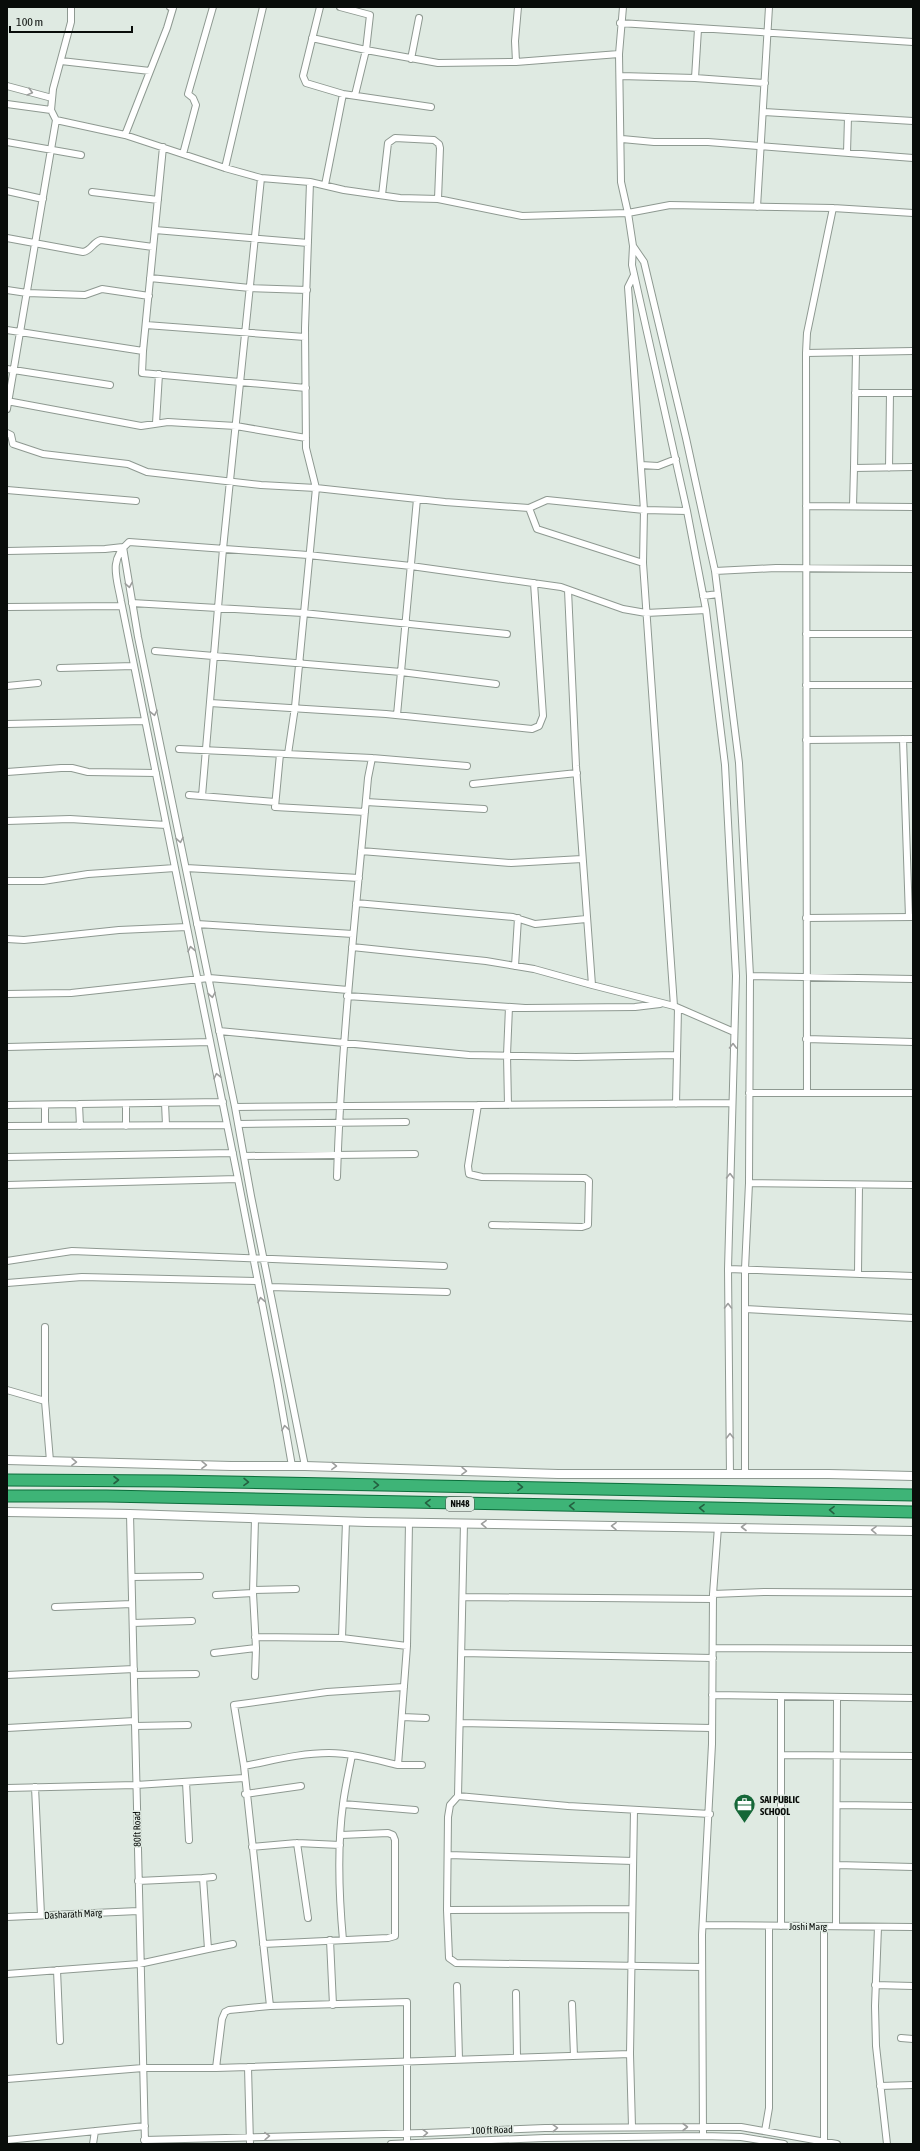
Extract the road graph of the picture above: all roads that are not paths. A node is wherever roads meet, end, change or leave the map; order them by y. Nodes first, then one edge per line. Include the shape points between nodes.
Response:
1 (71, 7) edge
2 (170, 7) edge
3 (213, 7) edge
4 (263, 7) edge
5 (320, 7) edge
6 (340, 7) edge
7 (518, 7) edge
8 (623, 7) edge
9 (769, 7) edge
10 (419, 18) dead end
11 (620, 23) junction
12 (698, 29) junction
13 (767, 34) junction
14 (312, 38) junction
15 (913, 42) edge
16 (366, 50) junction
17 (619, 54) junction
18 (411, 59) junction
19 (62, 61) junction
20 (516, 62) junction
21 (150, 71) junction
22 (620, 76) junction
23 (695, 78) junction
24 (765, 84) junction
25 (7, 86) edge
26 (343, 94) junction
27 (355, 95) junction
28 (52, 98) junction
29 (7, 104) edge
30 (431, 107) dead end
31 (51, 110) junction
32 (764, 112) junction
33 (848, 117) junction
34 (56, 120) junction
35 (913, 121) edge
36 (125, 135) junction
37 (622, 139) junction
38 (7, 142) edge
39 (761, 147) junction
40 (163, 148) junction
41 (51, 149) junction
42 (847, 153) junction
43 (183, 154) junction
44 (81, 155) dead end
45 (913, 158) edge
46 (225, 168) junction
47 (261, 178) junction
48 (310, 182) junction
49 (325, 186) junction
50 (7, 191) edge
51 (92, 192) dead end
52 (382, 195) junction
53 (43, 199) junction
54 (438, 199) junction
55 (158, 200) junction
56 (757, 207) junction
57 (833, 208) junction
58 (913, 212) edge
59 (628, 213) junction
60 (155, 230) junction
61 (7, 238) edge
62 (255, 239) junction
63 (35, 243) junction
64 (308, 243) junction
65 (633, 246) junction
66 (153, 247) junction
67 (634, 275) junction
68 (150, 278) junction
69 (250, 288) junction
70 (7, 290) edge
71 (307, 290) junction
72 (27, 293) junction
73 (149, 296) junction
74 (146, 325) junction
75 (7, 330) edge
76 (20, 332) junction
77 (246, 333) junction
78 (306, 337) junction
79 (143, 351) junction
80 (913, 351) edge
81 (856, 352) junction
82 (806, 353) junction
83 (10, 369) edge
84 (159, 374) junction
85 (240, 382) junction
86 (110, 385) dead end
87 (306, 388) junction
88 (855, 393) junction
89 (890, 393) junction
90 (913, 393) edge
91 (8, 401) edge
92 (7, 409) edge
93 (156, 424) junction
94 (236, 426) junction
95 (7, 433) edge
96 (306, 438) junction
97 (676, 460) junction
98 (641, 465) junction
99 (913, 467) edge
100 (854, 468) junction
101 (889, 468) junction
102 (230, 481) junction
103 (316, 488) junction
104 (7, 490) edge
105 (417, 499) junction
106 (136, 501) dead end
107 (806, 506) junction
108 (853, 506) junction
109 (913, 507) edge
110 (529, 508) junction
111 (644, 510) junction
112 (687, 511) junction
113 (123, 547) junction
114 (224, 549) junction
115 (7, 551) edge
116 (308, 555) junction
117 (643, 563) junction
118 (411, 566) junction
119 (806, 568) junction
120 (913, 569) edge
121 (715, 571) junction
122 (534, 584) junction
123 (568, 590) junction
124 (718, 594) junction
125 (703, 596) junction
126 (132, 603) junction
127 (122, 606) junction
128 (7, 607) edge
129 (218, 607) junction
130 (706, 610) junction
131 (304, 612) junction
132 (646, 613) junction
133 (406, 622) junction
134 (508, 634) dead end
135 (806, 634) junction
136 (913, 634) edge
137 (155, 651) dead end
138 (214, 656) junction
139 (299, 663) junction
140 (134, 666) junction
141 (60, 668) dead end
142 (401, 672) junction
143 (38, 683) dead end
144 (496, 684) dead end
145 (806, 685) junction
146 (913, 685) edge
147 (7, 686) edge
148 (210, 703) junction
149 (295, 707) junction
150 (397, 715) junction
151 (145, 721) junction
152 (7, 724) edge
153 (913, 738) edge
154 (903, 739) junction
155 (806, 740) junction
156 (179, 749) dead end
157 (206, 752) junction
158 (280, 754) junction
159 (288, 754) junction
160 (372, 758) junction
161 (468, 766) dead end
162 (7, 772) edge
163 (156, 773) junction
164 (577, 773) junction
165 (473, 784) dead end
166 (189, 795) dead end
167 (202, 796) junction
168 (276, 802) junction
169 (366, 802) junction
170 (484, 809) dead end
171 (365, 812) junction
172 (7, 821) edge
173 (166, 825) junction
174 (361, 851) junction
175 (582, 859) junction
176 (175, 868) junction
177 (186, 868) junction
178 (359, 878) junction
179 (7, 881) edge
180 (356, 903) junction
181 (911, 917) edge
182 (518, 918) junction
183 (806, 918) junction
184 (586, 919) junction
185 (197, 924) junction
186 (187, 927) junction
187 (353, 934) junction
188 (7, 939) edge
189 (352, 947) junction
190 (515, 966) junction
191 (750, 976) junction
192 (209, 978) junction
193 (806, 978) junction
194 (913, 979) edge
195 (197, 981) junction
196 (592, 985) junction
197 (348, 993) junction
198 (7, 994) edge
199 (664, 1003) junction
200 (509, 1007) junction
201 (676, 1007) junction
202 (219, 1031) junction
203 (734, 1032) junction
204 (806, 1039) junction
205 (210, 1042) junction
206 (913, 1042) edge
207 (344, 1043) junction
208 (7, 1047) edge
209 (507, 1055) junction
210 (675, 1055) junction
211 (749, 1093) junction
212 (807, 1093) junction
213 (913, 1093) edge
214 (222, 1102) junction
215 (165, 1103) junction
216 (732, 1103) junction
217 (79, 1104) junction
218 (126, 1104) junction
219 (676, 1104) junction
220 (7, 1105) edge
221 (44, 1105) junction
222 (478, 1105) junction
223 (508, 1105) junction
224 (339, 1106) junction
225 (235, 1107) junction
226 (406, 1122) dead end
227 (339, 1123) junction
228 (238, 1124) junction
229 (227, 1125) junction
230 (7, 1126) edge
231 (46, 1126) junction
232 (80, 1126) junction
233 (126, 1126) junction
234 (166, 1126) junction
235 (233, 1153) junction
236 (415, 1154) dead end
237 (338, 1155) junction
238 (244, 1156) junction
239 (7, 1157) edge
240 (337, 1177) dead end
241 (238, 1179) junction
242 (749, 1184) junction
243 (7, 1185) edge
244 (859, 1185) junction
245 (913, 1185) edge
246 (492, 1225) dead end
247 (254, 1259) junction
248 (7, 1260) edge
249 (264, 1260) junction
250 (444, 1266) dead end
251 (728, 1269) junction
252 (744, 1269) junction
253 (858, 1274) junction
254 (913, 1276) edge
255 (258, 1281) junction
256 (7, 1283) edge
257 (270, 1287) junction
258 (447, 1292) dead end
259 (745, 1309) junction
260 (913, 1318) edge
261 (45, 1327) dead end
262 (7, 1390) edge
263 (45, 1401) junction
264 (7, 1460) edge
265 (50, 1461) junction
266 (292, 1466) junction
267 (305, 1466) junction
268 (730, 1475) junction
269 (745, 1475) junction
270 (913, 1476) edge
271 (7, 1480) edge
272 (913, 1495) edge
273 (7, 1496) edge
274 (7, 1512) edge
275 (913, 1512) edge
276 (130, 1514) junction
277 (255, 1519) junction
278 (346, 1521) junction
279 (409, 1522) junction
280 (464, 1523) junction
281 (718, 1527) junction
282 (913, 1531) edge
283 (200, 1576) dead end
284 (132, 1577) junction
285 (296, 1589) dead end
286 (253, 1591) junction
287 (913, 1593) edge
288 (216, 1595) dead end
289 (463, 1597) junction
290 (713, 1597) junction
291 (132, 1604) junction
292 (55, 1607) dead end
293 (192, 1622) dead end
294 (133, 1623) junction
295 (255, 1637) junction
296 (342, 1638) junction
297 (407, 1646) junction
298 (256, 1648) junction
299 (713, 1648) junction
300 (913, 1649) edge
301 (214, 1653) dead end
302 (462, 1653) junction
303 (713, 1658) junction
304 (134, 1672) junction
305 (196, 1674) dead end
306 (7, 1675) edge
307 (255, 1676) dead end
308 (404, 1687) junction
309 (712, 1696) junction
310 (781, 1697) junction
311 (837, 1698) junction
312 (913, 1698) edge
313 (402, 1717) junction
314 (426, 1718) dead end
315 (460, 1723) junction
316 (135, 1724) junction
317 (188, 1726) dead end
318 (7, 1728) edge
319 (712, 1728) junction
320 (352, 1755) junction
321 (781, 1755) junction
322 (837, 1756) junction
323 (913, 1756) edge
324 (398, 1765) junction
325 (422, 1765) dead end
326 (244, 1766) junction
327 (244, 1778) junction
328 (186, 1782) junction
329 (136, 1785) junction
330 (301, 1786) dead end
331 (35, 1787) junction
332 (7, 1788) edge
333 (246, 1794) junction
334 (458, 1796) junction
335 (343, 1804) junction
336 (838, 1806) junction
337 (913, 1806) edge
338 (415, 1810) dead end
339 (634, 1810) junction
340 (710, 1814) junction
341 (341, 1835) junction
342 (189, 1840) dead end
343 (297, 1843) junction
344 (340, 1845) junction
345 (252, 1847) junction
346 (449, 1855) junction
347 (633, 1861) junction
348 (837, 1865) junction
349 (913, 1867) edge
350 (213, 1877) dead end
351 (203, 1878) junction
352 (138, 1881) junction
353 (632, 1909) junction
354 (447, 1910) junction
355 (138, 1911) junction
356 (40, 1915) junction
357 (7, 1917) edge
358 (308, 1918) dead end
359 (703, 1925) junction
360 (769, 1926) junction
361 (781, 1926) junction
362 (824, 1926) junction
363 (836, 1926) junction
364 (878, 1927) junction
365 (913, 1927) edge
366 (330, 1940) junction
367 (343, 1940) junction
368 (233, 1944) dead end
369 (263, 1944) junction
370 (208, 1949) junction
371 (139, 1964) junction
372 (631, 1965) junction
373 (702, 1967) junction
374 (57, 1970) junction
375 (7, 1974) edge
376 (876, 1985) junction
377 (457, 1986) dead end
378 (913, 1986) edge
379 (516, 1993) dead end
380 (572, 2004) dead end
381 (333, 2005) junction
382 (270, 2006) junction
383 (901, 2038) dead end
384 (913, 2039) edge
385 (60, 2041) dead end
386 (630, 2054) junction
387 (574, 2056) junction
388 (517, 2057) junction
389 (459, 2059) junction
390 (407, 2060) junction
391 (248, 2067) junction
392 (143, 2068) junction
393 (216, 2068) junction
394 (7, 2079) edge
395 (913, 2085) edge
396 (880, 2086) junction
397 (145, 2126) junction
398 (632, 2126) junction
399 (703, 2127) junction
400 (95, 2130) junction
401 (765, 2131) junction
402 (407, 2133) junction
403 (703, 2136) junction
404 (250, 2137) junction
405 (716, 2137) junction
406 (7, 2140) edge
407 (643, 2141) edge
408 (144, 2142) edge
409 (824, 2142) junction
410 (93, 2144) edge
411 (250, 2144) edge
412 (391, 2144) edge
413 (407, 2144) edge
414 (717, 2144) edge
415 (784, 2144) edge
416 (837, 2144) edge
417 (887, 2144) edge

1 - 19 street via 71,22
2 - 21 street via 172,8 167,28
3 - 43 street via 188,94 196,105
4 - 46 street
5 - 14 street
6 - 16 street via 370,14
7 - 20 street
8 - 11 street
9 - 13 street
10 - 18 street
11 - 12 street
11 - 17 street
12 - 13 street
12 - 23 street
13 - 15 street
13 - 24 street
14 - 16 street
14 - 26 street via 304,80 314,87
16 - 18 street
16 - 27 street
17 - 20 street
17 - 22 street
18 - 20 street via 438,63
19 - 21 street
19 - 28 street
21 - 36 street
22 - 23 street
22 - 37 street
23 - 24 street
24 - 32 street
25 -> 28 street
26 - 27 street
26 - 49 street
27 - 30 street
28 - 31 street
29 - 31 street
31 - 34 street
32 - 33 street
32 - 39 street
33 - 35 street
33 - 42 street
34 - 36 street
34 - 41 street
36 - 40 street
37 - 39 street
37 - 59 street via 621,182
38 - 41 street
39 - 42 street
39 - 56 street
40 - 43 street
40 - 55 street
41 - 44 street
41 - 53 street
42 - 45 street
43 - 46 street
46 - 47 street
47 - 48 street
47 - 62 street
48 - 49 street
48 - 64 street
49 - 52 street
50 - 53 street
51 - 55 street
52 - 54 street
52 - 54 street via 388,143 392,139 434,140 440,148
53 - 63 street
54 - 59 street via 522,216
55 - 60 street
56 - 57 street
56 - 59 street via 670,205
57 - 58 street
57 - 82 street via 807,333
59 - 65 street
60 - 62 street
60 - 66 street
61 - 63 street
62 - 64 street
62 - 69 street
63 - 66 street via 82,252 88,251 101,240
63 - 72 street
64 - 71 street
65 - 67 street
65 - 121 street via 644,262
66 - 68 street
67 - 97 street
67 - 98 street via 628,286
68 - 69 street
68 - 73 street
69 - 71 street
69 - 77 street
70 - 72 street
71 - 78 street
72 - 73 street via 85,295 102,289
72 - 76 street
73 - 74 street
74 - 77 street
74 - 79 street
75 - 76 street
76 - 79 street
76 - 83 street
77 - 78 street
77 - 85 street
78 - 87 street
79 - 84 street via 142,373
80 - 81 street
81 - 82 street
81 - 88 street
82 - 107 street
83 - 86 street
83 - 91 street
84 - 85 street
84 - 93 street
85 - 87 street
85 - 94 street
87 - 96 street
88 - 89 street
88 - 100 street
89 - 90 street
89 - 101 street
91 - 92 street
91 - 93 street via 141,426
93 - 94 street via 168,422
94 - 96 street
94 - 102 street
95 - 102 street via 11,435 13,444 43,454 128,464 147,472
96 - 103 street
97 - 98 street via 658,466
97 - 112 street
98 - 111 street
99 - 101 street
100 - 101 street
100 - 108 street
102 - 103 street
102 - 114 street
103 - 105 street
103 - 116 street
104 - 106 street
105 - 110 street
105 - 118 street
107 - 108 street
107 - 119 street
108 - 109 street
110 - 111 street via 547,500
110 - 117 street via 537,529
111 - 112 street
111 - 117 street
112 - 125 street
113 - 114 street via 128,542
113 - 115 street
113 -> 126 street
113 - 127 street via 115,562
114 - 116 street
114 - 129 street
116 - 118 street
116 - 131 street
117 - 132 street
118 - 122 street
118 - 133 street
119 - 120 street
119 - 121 street
119 - 135 street
121 - 124 street
122 - 123 street
122 - 150 street via 543,706 539,726 532,729
123 - 132 street via 622,609
123 - 164 street
124 - 125 street
124 - 191 street via 739,763
125 - 130 street
126 - 129 street
126 -> 177 street
127 - 128 street
127 - 140 street
129 - 131 street
129 - 138 street
130 - 132 street
130 - 203 street via 725,764 736,976
131 - 133 street
131 - 139 street
132 - 201 street
133 - 134 street
133 - 142 street
135 - 136 street
135 - 145 street
137 - 138 street
138 - 139 street
138 - 148 street
139 - 142 street
139 - 149 street
140 - 141 street
140 - 151 street
142 - 144 street
142 - 150 street
143 - 147 street
145 - 146 street
145 - 155 street
148 - 149 street
148 - 157 street
149 - 150 street
149 - 159 street
151 - 152 street
151 - 163 street
153 - 154 street
154 - 155 street
154 - 181 street
155 - 183 street
156 - 157 street
157 - 158 street
157 - 167 street
158 - 159 street
158 - 168 street
159 - 160 street
160 - 161 street
160 - 169 street
162 - 163 street via 72,768 88,772
163 - 173 street
164 - 165 street
164 - 175 street
166 - 167 street
167 - 168 street
168 - 171 street via 275,807
169 - 170 street
169 - 171 street
171 - 174 street
172 - 173 street via 70,819
173 - 176 street
174 - 175 street via 511,863
174 - 178 street
175 - 184 street
176 - 179 street via 88,874 43,881
176 - 186 street
177 - 178 street
177 - 185 street
178 - 180 street
180 - 182 street
180 - 187 street
181 - 183 street
182 - 184 street via 535,924
182 - 190 street
183 - 193 street
184 - 196 street
185 - 187 street
185 - 192 street
186 - 188 street via 119,930 24,940
195 -> 186 street
187 - 189 street
189 - 190 street
189 - 197 street
190 - 196 street
191 - 193 street
191 - 211 street
192 - 195 street
192 - 197 street
192 -> 202 street
193 - 194 street
193 - 204 street
195 - 198 street via 71,993
195 - 205 street
196 - 199 street
197 - 200 street
197 - 207 street
199 - 200 street via 635,1007
199 - 201 street
200 - 209 street
201 - 203 street
201 - 210 street
202 - 207 street
202 - 225 street
216 -> 203 street
204 - 206 street
204 - 212 street
205 - 208 street
214 -> 205 street
207 - 209 street via 469,1055
207 - 224 street
209 - 210 street
209 - 223 street
210 - 219 street
211 - 212 street
211 - 242 street
212 - 213 street
214 - 215 street
214 - 229 street
215 - 218 street
215 - 234 street
216 - 219 street
251 -> 216 street
217 - 218 street
217 - 221 street
217 - 232 street
218 - 233 street
219 - 223 street
220 - 221 street
221 - 231 street
222 - 223 street
222 - 224 street
222 - 246 street via 468,1166 469,1174 482,1177 585,1178 589,1181 588,1225
224 - 225 street
224 - 227 street
225 - 228 street
226 - 227 street
227 - 228 street
227 - 237 street
228 - 238 street
229 - 234 street
229 - 235 street
230 - 231 street
231 - 232 street
232 - 233 street
233 - 234 street
235 - 239 street
235 - 241 street
236 - 237 street
237 - 238 street
237 - 240 street
238 - 249 street
241 - 243 street
241 - 247 street
242 - 244 street
242 - 252 street
244 - 245 street
244 - 253 street
247 - 248 street via 72,1251
247 - 249 street
247 - 255 street
249 - 250 street
249 - 257 street
251 - 252 street
268 -> 251 street
252 - 253 street
252 - 259 street
253 - 254 street
255 - 256 street via 82,1277
266 -> 255 street
257 - 258 street
257 - 267 street
259 - 260 street
259 - 269 street
261 - 263 street
262 - 263 street
263 - 265 street
264 - 265 street
265 -> 266 street
266 - 267 street
267 -> 268 street via 558,1474
268 - 269 street
269 - 270 street
271 -> 272 highway, NH48
275 -> 273 highway, NH48
274 - 276 street
276 - 277 street
276 - 284 street, 80ft Road
277 - 278 street
277 - 286 street
278 - 279 street
278 - 296 street
279 - 280 street
279 - 297 street
281 -> 280 street
280 - 289 street
282 -> 281 street
281 - 290 street
283 - 284 street
284 - 291 street, 80ft Road
285 - 286 street
286 - 288 street
286 - 295 street
287 - 290 street via 765,1592
289 - 290 street
289 - 302 street
290 - 299 street
291 - 292 street
291 - 294 street, 80ft Road
293 - 294 street
294 - 304 street, 80ft Road
295 - 296 street
295 - 298 street
296 - 297 street
297 - 308 street
298 - 301 street
298 - 307 street
299 - 300 street
299 - 303 street
302 - 303 street
302 - 315 street
303 - 309 street
304 - 305 street
304 - 306 street
304 - 316 street, 80ft Road
308 - 313 street
308 - 326 street via 327,1692 234,1705
309 - 310 street
309 - 319 street
310 - 311 street
310 - 321 street
311 - 312 street
311 - 322 street
313 - 314 street
313 - 324 street
315 - 319 street
315 - 334 street
316 - 317 street
316 - 318 street
316 - 329 street, 80ft Road
319 - 340 street
320 - 324 street
320 - 326 street via 299,1755
320 - 335 street
321 - 322 street
321 - 361 street
322 - 323 street
322 - 336 street
324 - 325 street
326 - 327 street
327 - 328 street
327 - 333 street
328 - 329 street
328 - 342 street
329 - 331 street
329 - 352 street, 80ft Road
330 - 333 street
331 - 332 street
331 - 356 street
333 - 345 street
334 - 339 street
334 - 346 street via 450,1805
335 - 338 street
335 - 341 street
336 - 337 street
336 - 348 street
339 - 340 street
339 - 347 street
340 - 359 street
341 - 344 street
341 - 367 street via 388,1833 392,1834 395,1840 395,1936
343 - 344 street
343 - 345 street
343 - 358 street
344 - 367 street
345 - 369 street
346 - 347 street
346 - 354 street
347 - 353 street
348 - 349 street
348 - 363 street
350 - 351 street
351 - 352 street
351 - 370 street
352 - 355 street, 80ft Road
353 - 354 street
353 - 372 street
354 - 372 street via 450,1958 454,1963
355 - 356 street, Dasharath Marg
355 - 371 street, 80ft Road
356 - 357 street, Dasharath Marg
359 - 360 street, Joshi Marg
359 - 373 street
360 - 361 street, Joshi Marg
360 - 401 street via 769,2108
361 - 362 street, Joshi Marg
362 - 363 street, Joshi Marg
362 - 409 street
363 - 364 street, Joshi Marg
364 - 365 street, Joshi Marg
364 - 376 street
366 - 367 street
366 - 369 street
366 - 381 street
368 - 370 street
369 - 382 street
370 - 371 street
371 - 374 street
371 - 392 street, 80ft Road
372 - 373 street
372 - 386 street
373 - 399 street
374 - 375 street
374 - 385 street
376 - 378 street
376 - 396 street via 876,2046
377 - 389 street
379 - 388 street
380 - 387 street
381 - 382 street
381 - 390 street via 407,2002
382 - 393 street via 225,2012
383 - 384 street
386 - 387 street
386 - 398 street
387 - 388 street
388 - 389 street
389 - 390 street
390 - 391 street
390 - 402 street
391 - 393 street
391 - 404 street
392 - 393 street
392 - 394 street
392 - 397 street, 80ft Road
395 - 396 street
396 - 417 street
397 - 400 street
397 - 408 street, 80ft Road
398 -> 399 street, 100 ft Road
402 -> 398 street, 100 ft Road
399 - 401 street, 100 ft Road via 741,2127
399 - 403 street
400 - 406 street
400 - 410 street
401 - 409 street, 100 ft Road
404 -> 402 street, 100 ft Road
402 - 413 street
403 - 405 street
403 - 407 street
404 - 408 street, 100 ft Road
404 - 411 street
405 - 414 street
405 - 415 street via 741,2137
407 - 413 street via 545,2138
409 - 416 street, 100 ft Road
412 - 413 street

